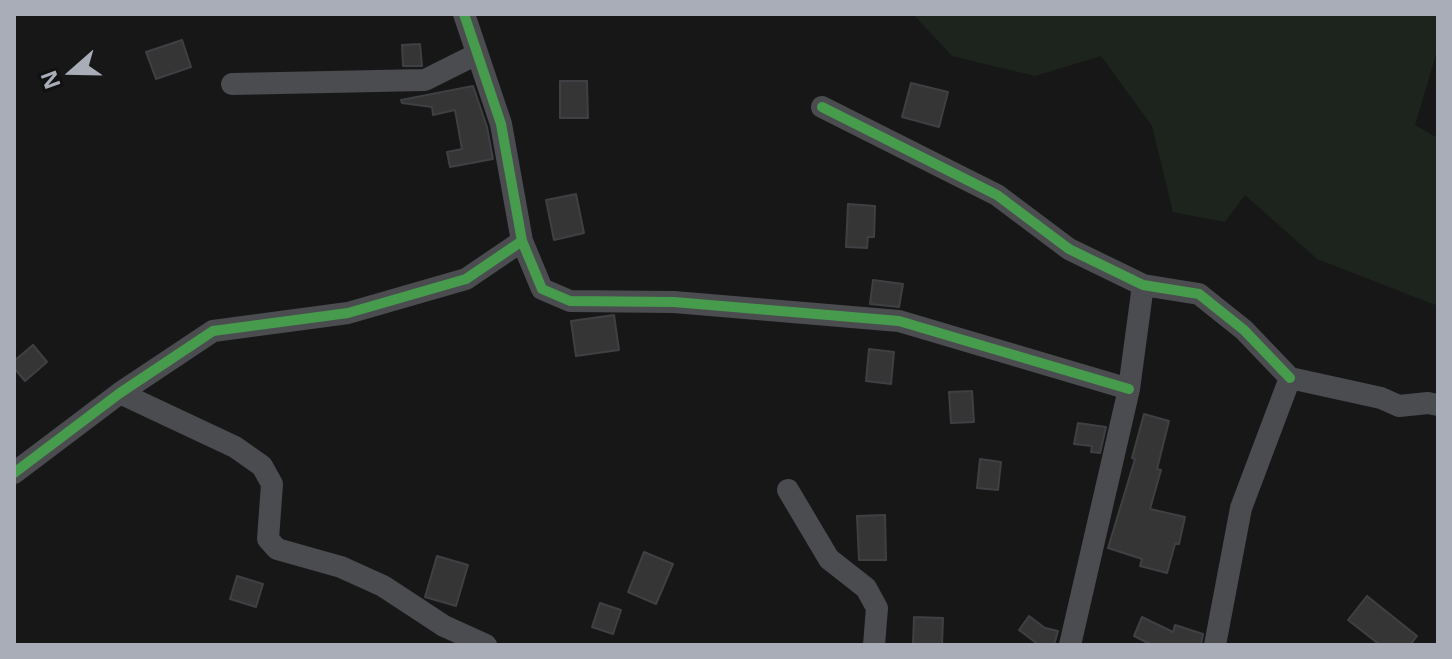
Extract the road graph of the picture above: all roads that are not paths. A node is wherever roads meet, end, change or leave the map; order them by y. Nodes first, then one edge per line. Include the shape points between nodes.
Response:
1 (464, 14) edge
2 (477, 54) junction
3 (232, 84) dead end
4 (822, 107) dead end
5 (522, 241) junction
6 (1143, 285) junction
7 (1290, 378) junction
8 (1129, 389) junction
9 (120, 393) junction
10 (1438, 405) edge
11 (14, 473) edge
12 (788, 490) dead end
13 (486, 645) edge
14 (874, 645) edge
15 (1070, 645) edge
16 (1215, 645) edge

1 - 2 street
2 - 3 street via 425,80
2 - 5 street via 501,124
4 - 6 street via 997,195 1069,249
5 - 8 street via 542,289 570,301 674,302 899,321
5 - 9 street via 466,279 348,313 213,331
6 - 7 street via 1199,294 1244,330
6 - 8 street
7 - 10 street via 1399,406
7 - 16 street via 1241,508
8 - 15 street
9 - 11 street
9 - 13 street via 235,447 262,466 272,484 268,539 277,549 355,573
12 - 14 street via 829,559 866,588 877,608

